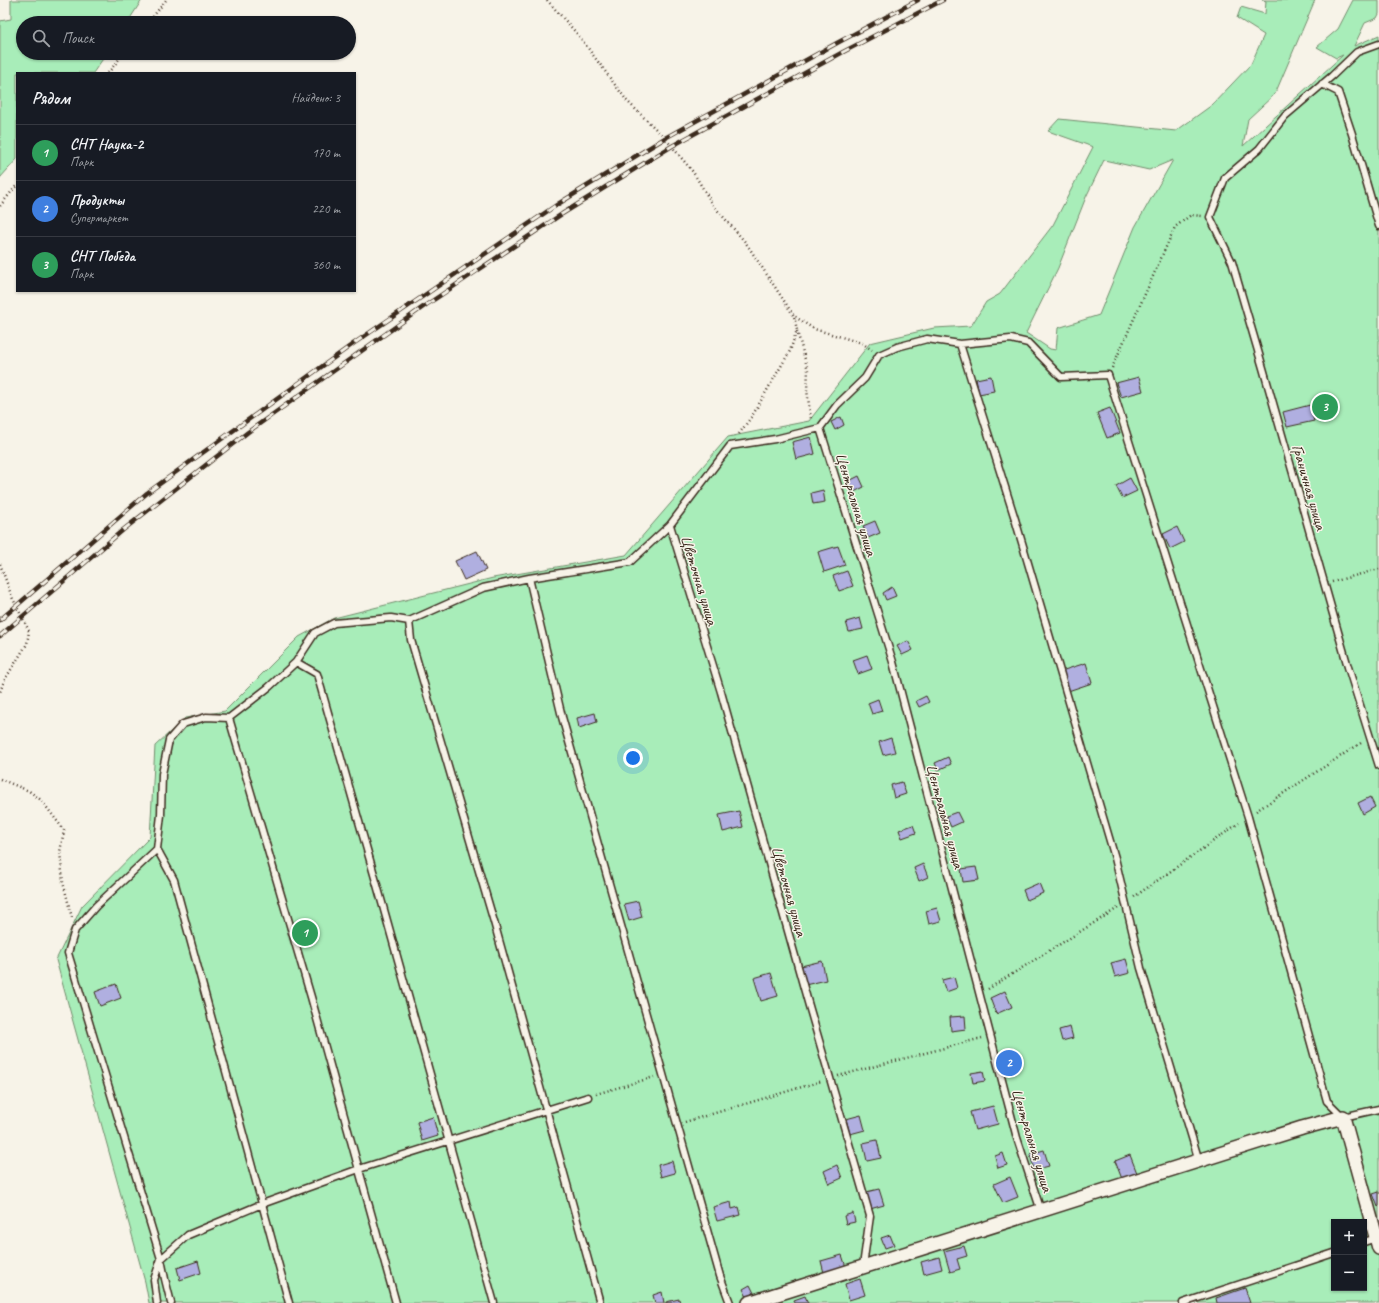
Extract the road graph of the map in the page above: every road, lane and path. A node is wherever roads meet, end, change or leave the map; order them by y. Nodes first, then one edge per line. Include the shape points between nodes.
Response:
1 (166, 0) edge
2 (546, 0) edge
3 (153, 16) edge
4 (1379, 44) edge
5 (118, 60) edge
6 (109, 72) edge
7 (1322, 84) junction
8 (16, 186) edge
9 (0, 206) edge
10 (1210, 217) junction
11 (1379, 226) edge
12 (794, 316) junction
13 (797, 330) junction
14 (960, 344) junction
15 (878, 356) junction
16 (1108, 375) junction
17 (820, 428) junction
18 (730, 446) junction
19 (670, 525) junction
20 (0, 564) edge
21 (1379, 569) edge
22 (529, 578) junction
23 (1324, 584) junction
24 (409, 621) junction
25 (296, 662) junction
26 (0, 692) edge
27 (229, 718) junction
28 (1370, 737) junction
29 (1379, 766) edge
30 (0, 779) edge
31 (1248, 817) junction
32 (157, 849) junction
33 (75, 930) junction
34 (990, 1036) junction
35 (663, 1074) junction
36 (830, 1078) junction
37 (588, 1096) joint
38 (546, 1109) junction
39 (1379, 1109) edge
40 (1343, 1117) junction
41 (677, 1124) junction
42 (449, 1140) junction
43 (1199, 1161) junction
44 (359, 1169) junction
45 (262, 1204) junction
46 (1041, 1211) junction
47 (1373, 1243) edge
48 (1331, 1254) edge
49 (161, 1259) junction
50 (863, 1267) junction
51 (157, 1303) edge
52 (171, 1303) edge
53 (289, 1303) edge
54 (396, 1303) edge
55 (494, 1303) edge
56 (600, 1303) edge
57 (730, 1303) edge
58 (748, 1303) edge
59 (1183, 1303) edge

1 - 3 path
2 - 12 path via 579,36 627,101 665,138 693,172 713,205 746,244
4 - 7 lane via 1357,52
5 - 6 path
7 - 10 lane via 1285,116 1259,149 1225,178
7 - 11 lane via 1338,92
8 - 9 path
10 - 16 path via 1191,215 1175,227
10 - 23 lane, Граничная улица via 1232,262
12 - 13 path
12 - 15 path via 814,329 862,343
13 - 17 path via 808,370 807,390 812,422
13 - 18 path via 790,351 752,416
14 - 15 lane via 927,339 897,347
14 - 16 lane via 1011,338 1028,343 1061,377
14 - 43 lane via 1015,519 1115,858 1141,968
15 - 17 lane via 865,378 837,405
16 - 31 lane
17 - 18 lane
17 - 34 lane, Центральная улица via 893,662
18 - 19 lane
19 - 22 lane via 630,562
19 - 36 lane, Цветочная улица via 721,692
20 - 26 path via 12,597 29,631 27,644
21 - 23 path
22 - 24 lane via 484,588
22 - 35 lane via 562,717
23 - 28 lane, Граничная улица
24 - 25 lane via 391,618 334,623 315,633
24 - 38 lane via 411,640
25 - 27 lane
25 - 42 lane via 317,674
27 - 32 lane via 206,717 183,724 169,740 162,774
27 - 44 lane
28 - 29 lane, Граничная улица
28 - 31 path
30 - 33 path via 29,791 41,800 64,830 60,852 63,882
31 - 40 lane via 1327,1100
32 - 33 lane via 96,906
32 - 45 lane via 174,880
33 - 49 lane via 68,953
34 - 36 path
34 - 46 lane, Центральная улица via 1017,1138
35 - 37 path
35 - 41 lane
36 - 41 path
36 - 50 lane, Цветочная улица via 870,1216
37 - 38 lane
38 - 42 lane
38 - 56 lane
39 - 40 lane
40 - 43 street
40 - 47 street
41 - 57 lane
42 - 44 lane
42 - 55 lane
43 - 46 street
44 - 45 lane
44 - 54 lane
45 - 49 lane via 188,1235
45 - 53 lane
46 - 50 street
48 - 59 lane
49 - 51 lane via 154,1280
49 - 52 lane
50 - 58 street

